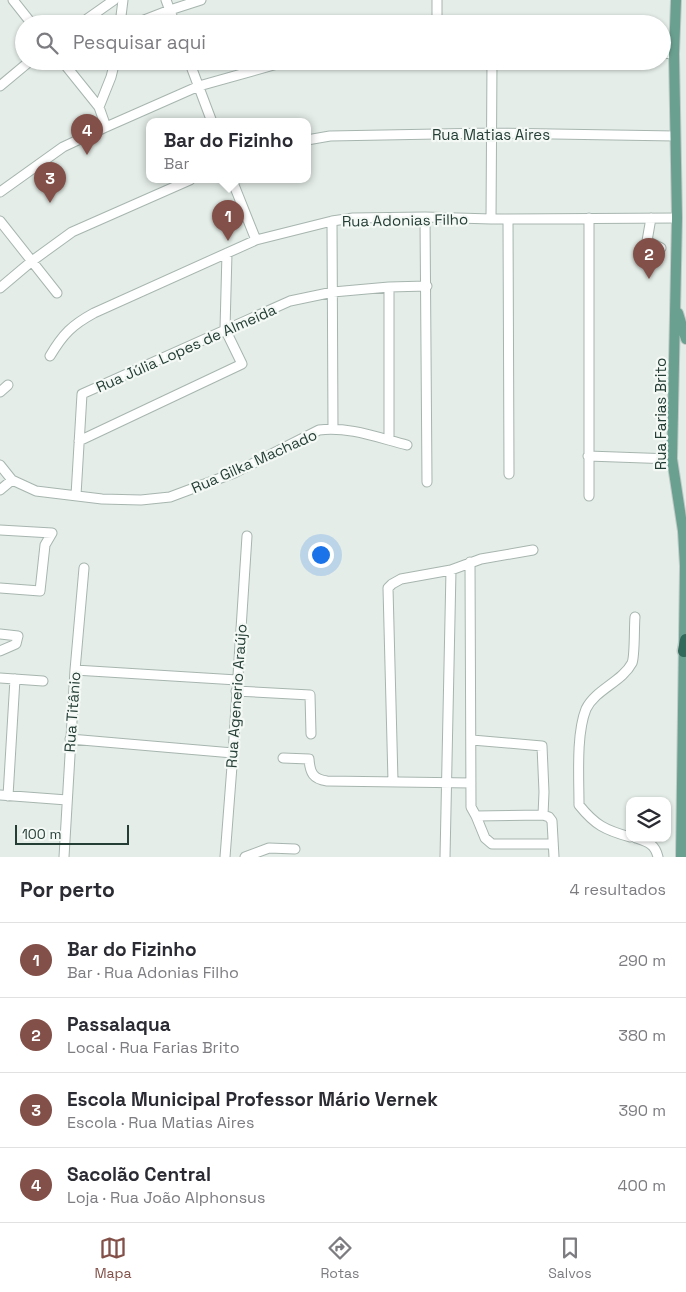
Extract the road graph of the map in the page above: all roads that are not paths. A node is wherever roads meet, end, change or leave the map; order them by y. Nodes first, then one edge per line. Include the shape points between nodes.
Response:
1 (13, 0) edge
2 (114, 0) edge
3 (122, 0) edge
4 (166, 0) edge
5 (201, 0) edge
6 (437, 0) edge
7 (676, 0) edge
8 (170, 10) junction
9 (25, 15) edge
10 (93, 15) edge
11 (121, 15) edge
12 (157, 15) edge
13 (172, 15) edge
14 (437, 15) edge
15 (674, 54) joint
16 (19, 70) edge
17 (69, 70) edge
18 (113, 70) edge
19 (193, 70) edge
20 (256, 70) edge
21 (492, 70) edge
22 (0, 86) edge
23 (199, 86) junction
24 (99, 107) junction
25 (211, 118) edge
26 (106, 126) junction
27 (491, 133) junction
28 (675, 136) junction
29 (311, 139) edge
30 (183, 183) edge
31 (233, 183) edge
32 (0, 192) edge
33 (425, 216) junction
34 (589, 218) junction
35 (651, 218) junction
36 (677, 218) junction
37 (491, 219) junction
38 (508, 219) junction
39 (0, 221) edge
40 (332, 221) junction
41 (256, 240) junction
42 (661, 248) dead end
43 (227, 253) junction
44 (32, 261) junction
45 (427, 286) junction
46 (389, 287) junction
47 (0, 288) edge
48 (333, 292) junction
49 (57, 293) dead end
50 (675, 298) junction
51 (225, 330) junction
52 (686, 340) edge
53 (50, 356) dead end
54 (8, 385) dead end
55 (0, 392) edge
56 (333, 428) junction
57 (389, 440) junction
58 (79, 441) junction
59 (407, 445) dead end
60 (588, 456) junction
61 (672, 458) junction
62 (0, 465) edge
63 (509, 474) dead end
64 (12, 480) junction
65 (428, 482) dead end
66 (0, 490) edge
67 (76, 495) junction
68 (589, 496) dead end
69 (0, 530) edge
70 (247, 536) dead end
71 (533, 550) dead end
72 (470, 562) junction
73 (84, 568) dead end
74 (451, 570) junction
75 (0, 588) edge
76 (635, 617) dead end
77 (0, 634) edge
78 (685, 645) edge
79 (0, 651) edge
80 (75, 670) junction
81 (0, 678) edge
82 (15, 679) junction
83 (237, 680) junction
84 (43, 681) dead end
85 (236, 690) junction
86 (311, 734) dead end
87 (70, 739) junction
88 (472, 740) junction
89 (233, 753) junction
90 (283, 758) dead end
91 (393, 781) junction
92 (446, 782) junction
93 (471, 783) junction
94 (4, 796) edge
95 (67, 800) junction
96 (543, 815) junction
97 (476, 816) junction
98 (626, 835) edge
99 (647, 842) edge
100 (553, 844) junction
101 (295, 849) dead end
102 (64, 857) edge
103 (225, 857) edge
104 (245, 857) edge
105 (445, 857) edge
106 (554, 857) edge
107 (658, 857) edge
108 (680, 857) edge

1 - 9 street
2 - 10 street
3 - 11 street
4 - 8 street
5 - 8 street
6 - 14 street
7 - 15 main road, Rua Farias Brito
8 - 12 street
8 - 13 street
15 - 28 main road, Rua Farias Brito
16 - 22 street
17 - 24 street
18 - 24 street
19 - 23 street
20 - 23 street
21 - 27 street
23 - 25 street
23 - 26 street
24 - 26 street
26 - 32 street via 63,147
27 - 28 street, Rua Matias Aires
27 - 29 street, Rua Matias Aires via 330,136
27 - 37 street
28 - 36 main road, Rua Farias Brito
30 - 44 street via 72,232
31 - 41 street
33 - 37 street, Rua Adonias Filho
33 - 40 street, Rua Adonias Filho
33 - 45 street
34 - 35 street, Rua Adonias Filho
34 - 38 street, Rua Adonias Filho
34 - 60 street
35 - 36 street, Rua Adonias Filho
35 - 42 street via 647,241
36 - 50 main road, Rua Farias Brito
37 - 38 street, Rua Adonias Filho
38 - 63 street
39 - 44 street
40 - 41 street, Rua Adonias Filho
40 - 48 street
41 - 43 street, Rua Adonias Filho
43 - 51 street
43 - 53 street, Rua Adonias Filho via 74,324
44 - 47 street
44 - 49 street
45 - 46 street, Rua Júlia Lopes de Almeida
45 - 65 street
46 - 48 street, Rua Júlia Lopes de Almeida
46 - 57 street
48 - 51 street, Rua Júlia Lopes de Almeida via 290,301
48 - 56 street
50 - 52 main road
50 - 61 main road, Rua Farias Brito
51 - 58 street, Rua Júlia Lopes de Almeida via 82,394
51 - 58 street via 242,364
54 - 55 street
56 - 57 street, Rua Gilka Machado
56 - 67 street, Rua Gilka Machado via 319,430 234,473 170,497 141,500
57 - 59 street, Rua Gilka Machado
58 - 67 street, Rua Júlia Lopes de Almeida
60 - 61 street
60 - 68 street
61 - 78 main road, Rua Farias Brito via 683,531
62 - 64 street
64 - 66 street
64 - 67 street, Rua Gilka Machado via 36,491
69 - 75 street via 52,533 44,545 40,591
70 - 83 street, Rua Agenerio Araújo
71 - 72 street
72 - 74 street
72 - 88 street
73 - 80 street, Rua Titânio
74 - 91 street via 401,579 388,588
74 - 92 street
76 - 98 street via 633,662 587,707 581,725 579,805 591,820
77 - 79 street via 18,636 16,644
78 - 108 main road, Rua Farias Brito
80 - 83 street
80 - 87 street, Rua Titânio
81 - 82 street
82 - 84 street
82 - 94 street
83 - 85 street, Rua Agenerio Araújo
85 - 86 street via 310,695
85 - 89 street, Rua Agenerio Araújo
87 - 89 street
87 - 95 street, Rua Titânio
88 - 93 street
88 - 96 street via 542,746
89 - 103 street, Rua Agenerio Araújo
90 - 91 street via 309,759 312,774 320,780
91 - 92 street
92 - 93 street
92 - 105 street
93 - 97 street via 471,807
94 - 95 street
95 - 102 street, Rua Titânio
96 - 97 street
96 - 100 street via 552,821
97 - 100 street via 485,838 492,844
99 - 107 street via 656,848
100 - 106 street
101 - 104 street via 269,848

